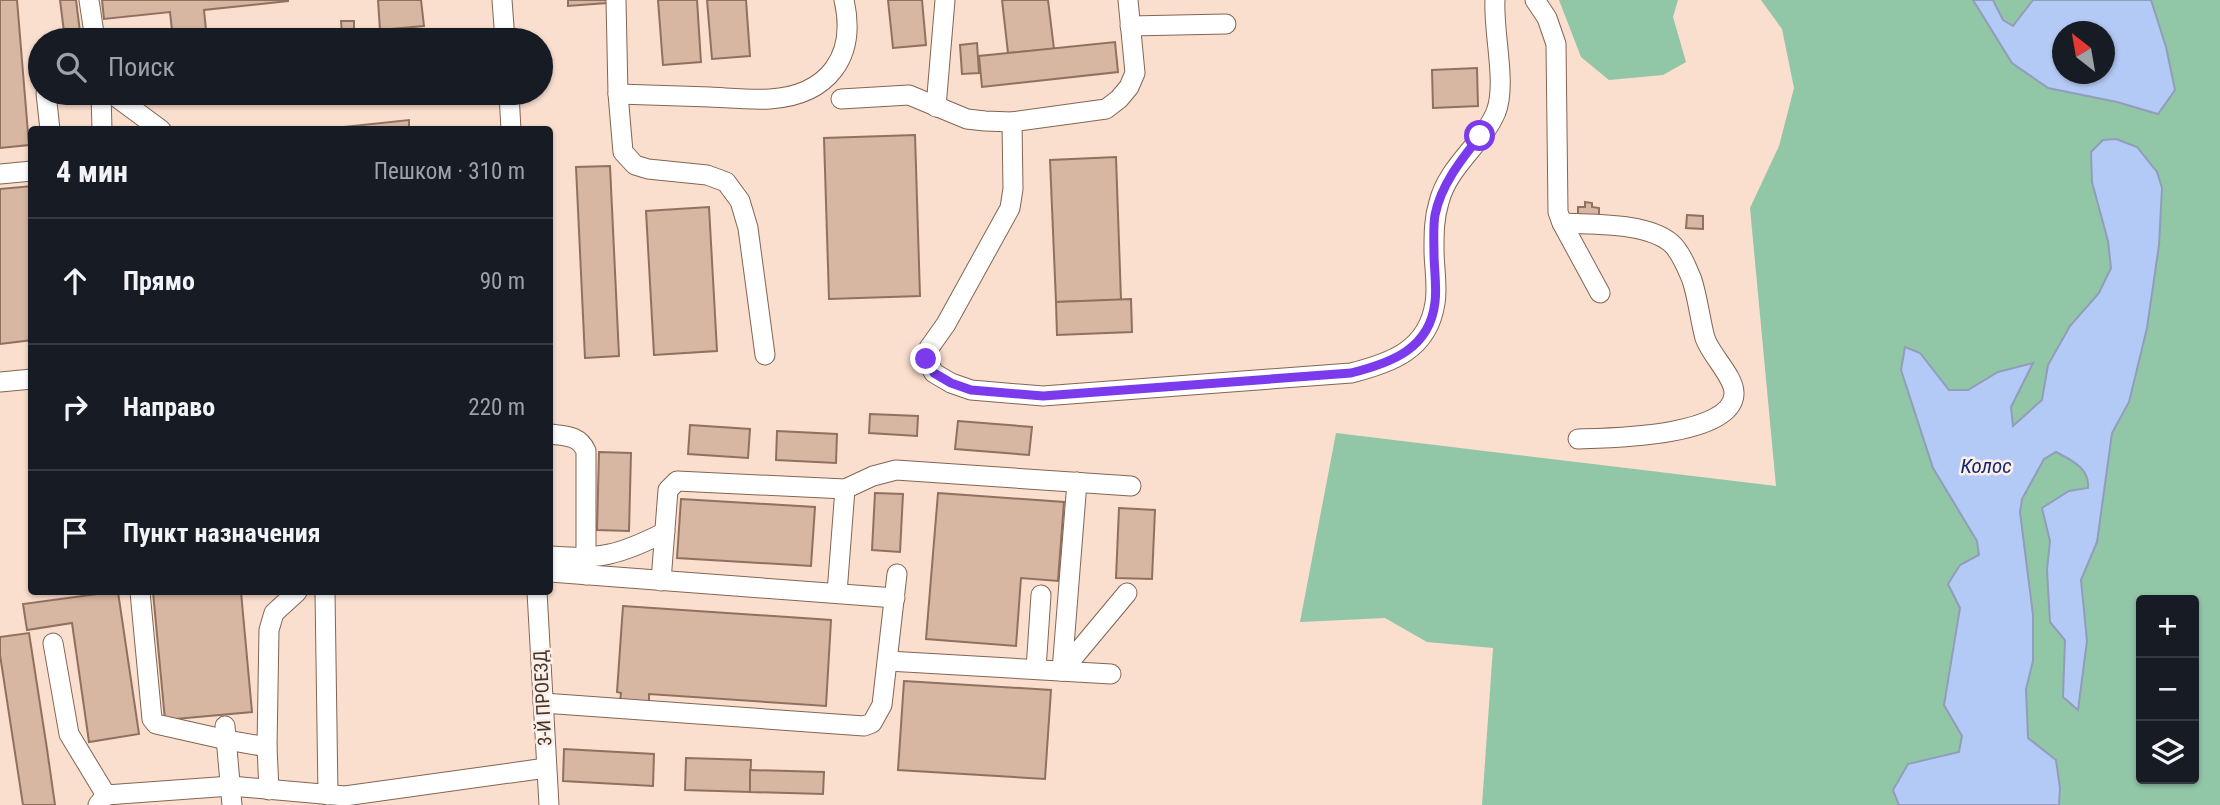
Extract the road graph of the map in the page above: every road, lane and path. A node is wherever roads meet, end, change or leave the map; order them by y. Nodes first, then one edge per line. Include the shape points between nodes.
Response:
1 (89, 0) edge
2 (502, 0) edge
3 (616, 0) edge
4 (844, 0) edge
5 (946, 0) edge
6 (1128, 0) edge
7 (1496, 0) edge
8 (1535, 0) edge
9 (1226, 24) dead end
10 (1130, 26) junction
11 (92, 28) edge
12 (504, 28) edge
13 (618, 94) junction
14 (841, 99) dead end
15 (47, 105) edge
16 (101, 105) edge
17 (127, 105) edge
18 (510, 105) edge
19 (936, 107) junction
20 (1012, 122) junction
21 (50, 126) edge
22 (102, 126) edge
23 (156, 126) edge
24 (511, 126) edge
25 (28, 171) edge
26 (0, 174) edge
27 (1562, 223) junction
28 (1600, 293) dead end
29 (765, 355) dead end
30 (28, 379) edge
31 (0, 382) edge
32 (553, 434) edge
33 (1578, 439) dead end
34 (1077, 482) junction
35 (1131, 486) dead end
36 (845, 489) junction
37 (664, 532) junction
38 (553, 557) edge
39 (586, 567) junction
40 (553, 572) edge
41 (897, 574) dead end
42 (661, 581) junction
43 (837, 593) junction
44 (1127, 593) dead end
45 (140, 595) edge
46 (293, 595) edge
47 (325, 595) edge
48 (537, 595) edge
49 (1041, 595) dead end
50 (895, 598) junction
51 (53, 643) dead end
52 (888, 661) junction
53 (1035, 670) junction
54 (1062, 671) junction
55 (1111, 674) dead end
56 (542, 703) junction
57 (226, 733) junction
58 (267, 747) junction
59 (546, 768) junction
60 (269, 790) junction
61 (232, 795) edge
62 (339, 799) edge
63 (102, 800) edge
64 (549, 805) edge

1 - 11 street
2 - 12 street
3 - 13 street
4 - 13 street via 847,41 842,58 828,78 811,89 770,99
5 - 19 street
6 - 10 street
7 - 20 street via 1497,110 1440,198 1434,218 1436,302 1429,328 1410,350 1384,365 1351,373 1043,396 971,390 934,373 926,359 929,348 1010,208
8 - 27 street via 1556,44 1558,212
9 - 10 street
10 - 20 street via 1135,73 1119,99 1106,109
13 - 29 street via 623,152 635,165 708,175 726,182 740,201 748,228
14 - 19 street via 909,95
15 - 21 street
16 - 22 street
17 - 23 street
18 - 24 street
19 - 20 street via 967,118
25 - 26 street
27 - 28 street
27 - 33 street via 1638,229 1671,244 1693,282 1706,339 1734,394 1725,411 1699,424 1637,438
30 - 31 street
32 - 39 street via 575,437 586,451
34 - 35 street
34 - 36 street via 896,470
34 - 54 street
36 - 37 street via 677,481 668,490
36 - 43 street
37 - 39 street
37 - 42 street
38 - 39 street
39 - 40 street
39 - 42 street
41 - 50 street
42 - 43 street
43 - 50 street
44 - 54 street
45 - 57 street via 152,719 162,727
46 - 58 street via 274,613 269,630
47 - 62 street
48 - 56 street, 3-Й ПРОЕЗД
49 - 53 street
50 - 52 street
51 - 63 street via 69,734
52 - 53 street
52 - 56 street via 882,705 872,723 864,726
53 - 54 street
54 - 55 street
56 - 59 street, 3-Й ПРОЕЗД
57 - 58 street
57 - 61 street
58 - 60 street
59 - 62 street
59 - 64 street, 3-Й ПРОЕЗД
60 - 61 street
60 - 62 street
61 - 63 street

